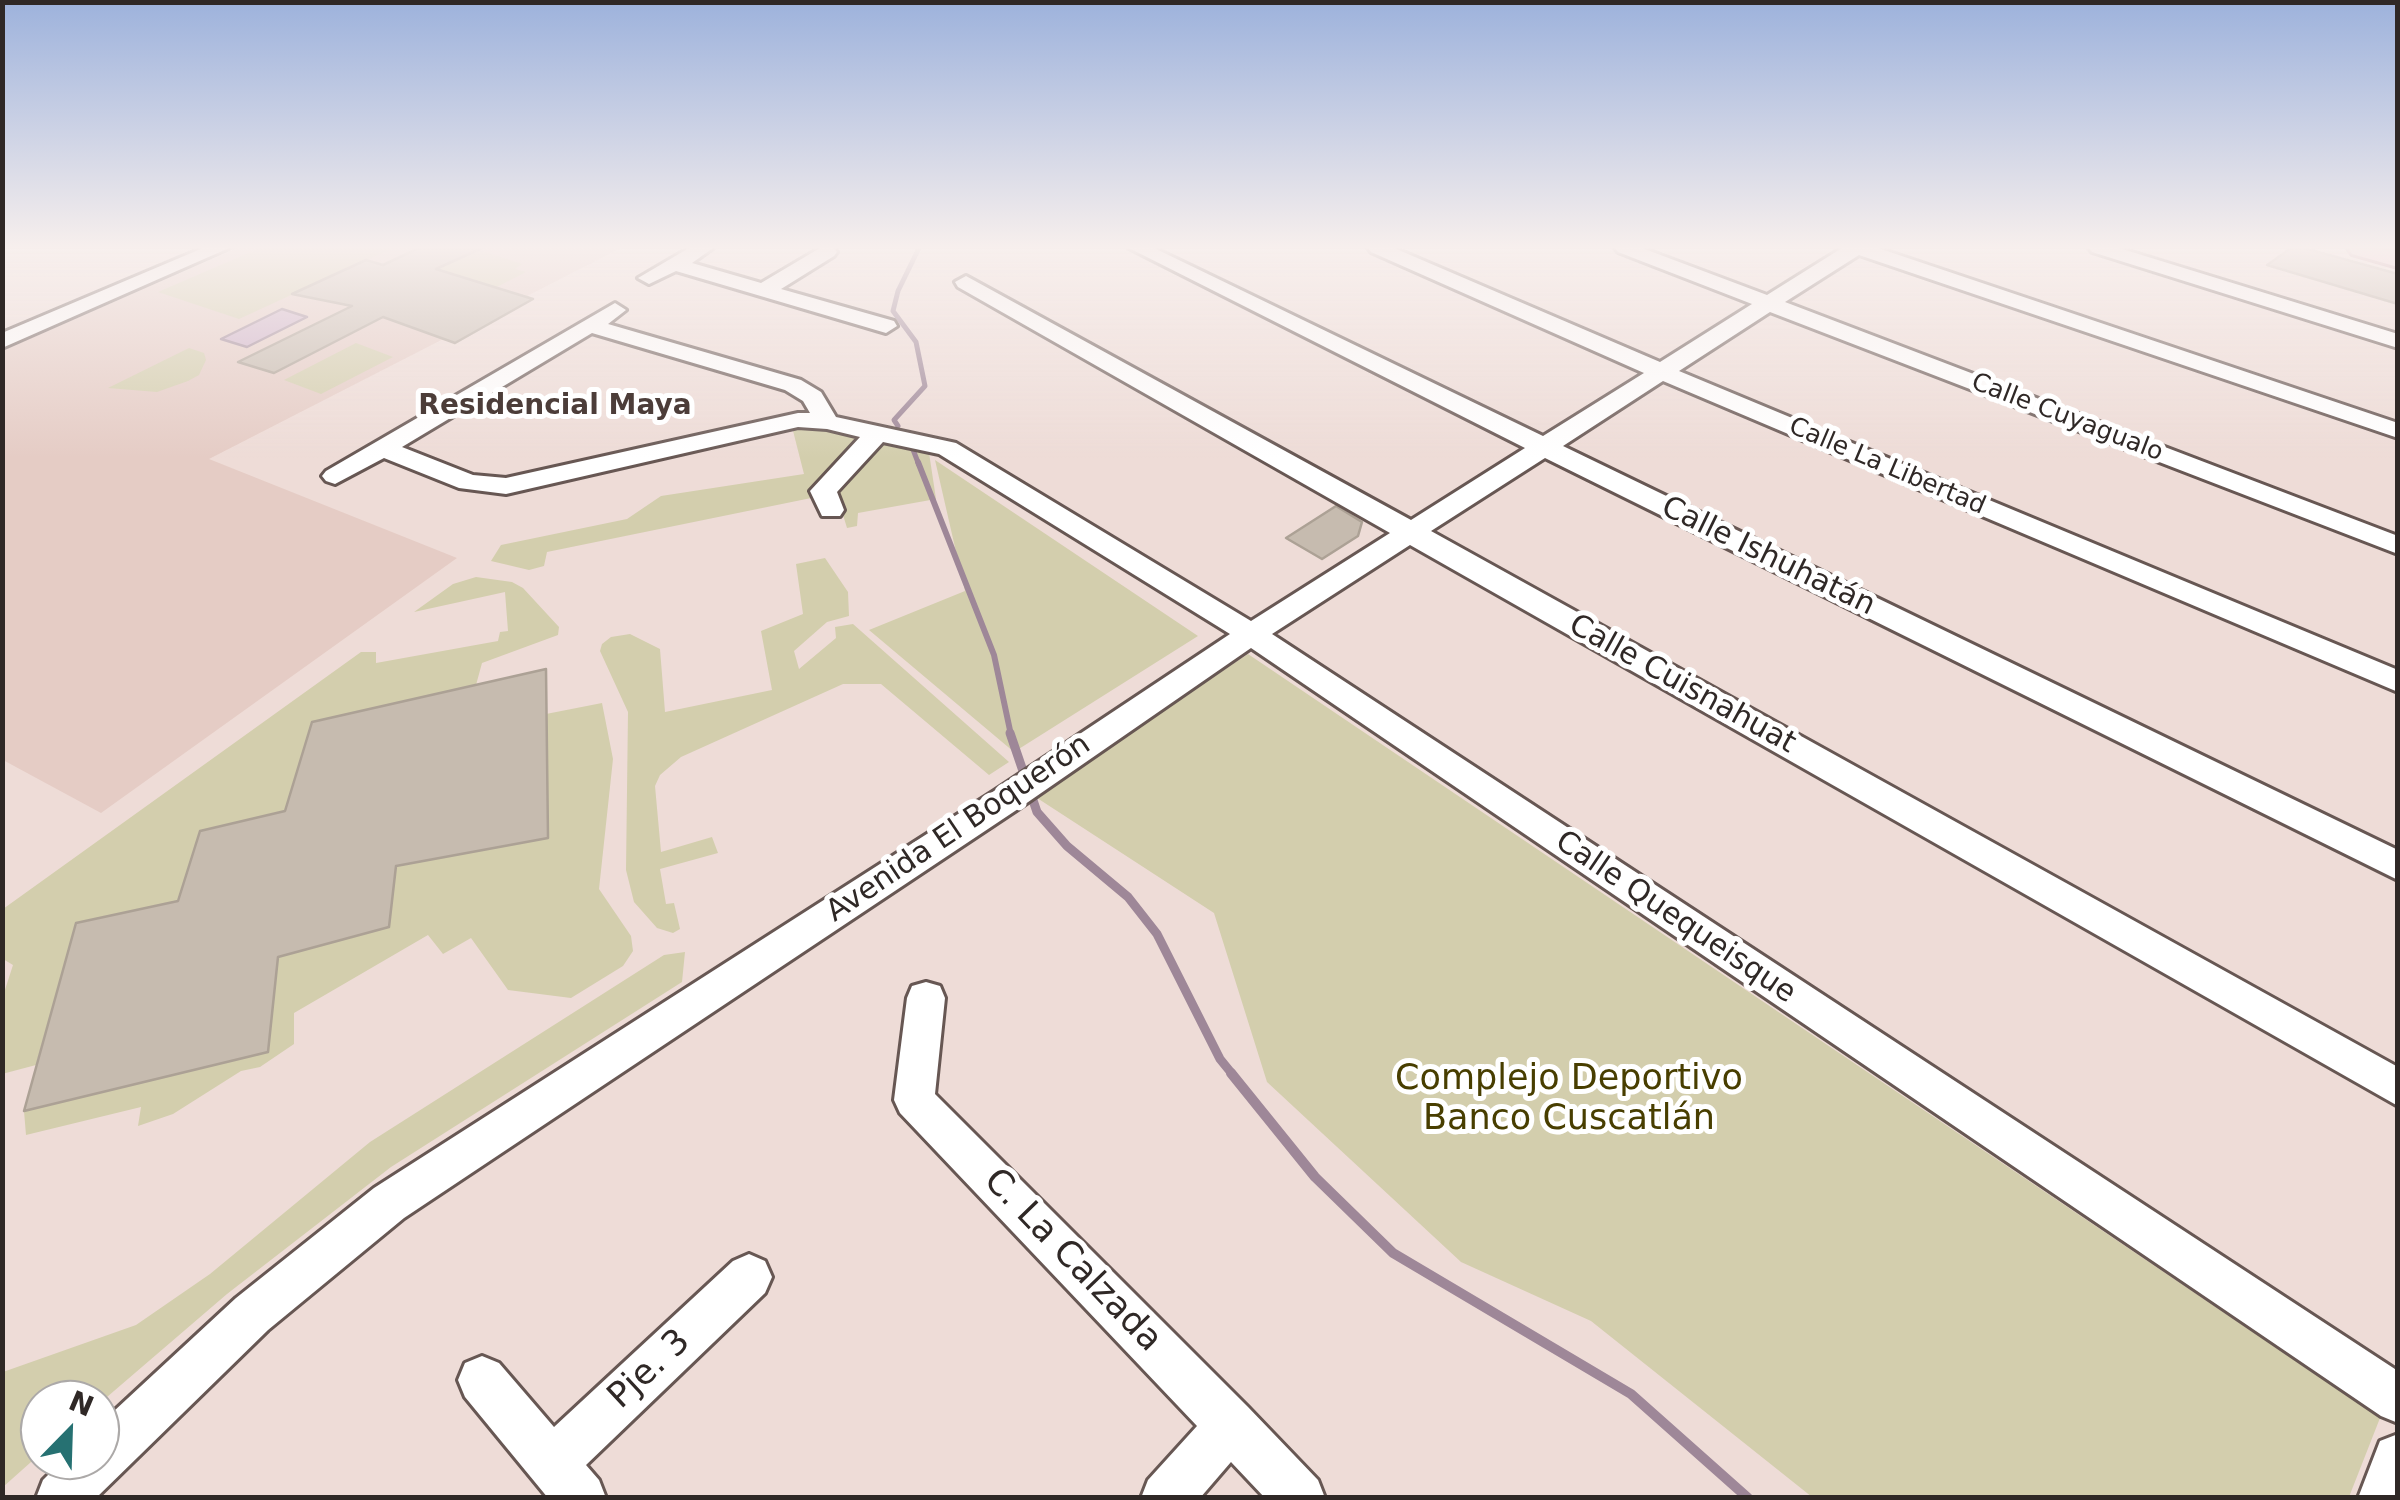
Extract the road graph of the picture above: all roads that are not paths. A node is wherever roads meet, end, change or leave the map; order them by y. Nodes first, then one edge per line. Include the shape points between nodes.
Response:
1 (54, 318) edge
2 (604, 318) edge
3 (859, 318) edge
4 (1030, 318) edge
5 (1283, 318) edge
6 (1538, 318) edge
7 (1747, 318) edge
8 (1809, 318) edge
9 (2064, 318) edge
10 (2324, 318) edge
11 (592, 326) junction
12 (886, 326) dead end
13 (2, 340) edge
14 (2398, 341) edge
15 (1662, 372) junction
16 (810, 394) junction
17 (781, 422) junction
18 (827, 422) junction
19 (2398, 431) edge
20 (878, 432) junction
21 (1546, 446) junction
22 (384, 448) junction
23 (336, 476) dead end
24 (831, 510) dead end
25 (1410, 532) junction
26 (2398, 546) edge
27 (1251, 634) junction
28 (2398, 682) edge
29 (2398, 866) edge
30 (926, 998) dead end
31 (2398, 1088) edge
32 (749, 1277) dead end
33 (482, 1380) dead end
34 (2398, 1399) edge
35 (1231, 1424) junction
36 (120, 1439) edge
37 (2398, 1459) edge
38 (79, 1480) edge
39 (566, 1480) edge
40 (61, 1498) edge
41 (1166, 1498) edge
42 (1300, 1498) edge
43 (2383, 1498) edge

1 - 13 street
2 - 11 street
3 - 12 street
4 - 25 street, Calle Cuisnahuat
5 - 21 street, Calle Ishuhatán
6 - 15 street, Calle La Libertad
7 - 15 street, Avenida El Boquerón
8 - 26 street, Calle Cuyagualo
9 - 19 street
10 - 14 street
11 - 16 street
11 - 22 street
15 - 21 street, Avenida El Boquerón
15 - 28 street, Calle La Libertad
16 - 17 street
16 - 18 street
17 - 18 street, Calle Quequeisque
17 - 22 street, Calle Quequeisque via 506,486 468,482
18 - 20 street, Calle Quequeisque
20 - 24 street via 823,491
20 - 27 street, Calle Quequeisque via 947,448
21 - 25 street, Avenida El Boquerón
21 - 29 street, Calle Ishuhatán
22 - 23 street
25 - 27 street, Avenida El Boquerón
25 - 31 street, Calle Cuisnahuat
27 - 34 street, Calle Quequeisque
27 - 36 street, Avenida El Boquerón via 390,1203 252,1314
30 - 35 street, C. La Calzada via 914,1100
32 - 39 street, Pje. 3
33 - 39 street
35 - 41 street
35 - 42 street, C. La Calzada
37 - 43 street
38 - 40 street, Avenida El Boquerón

